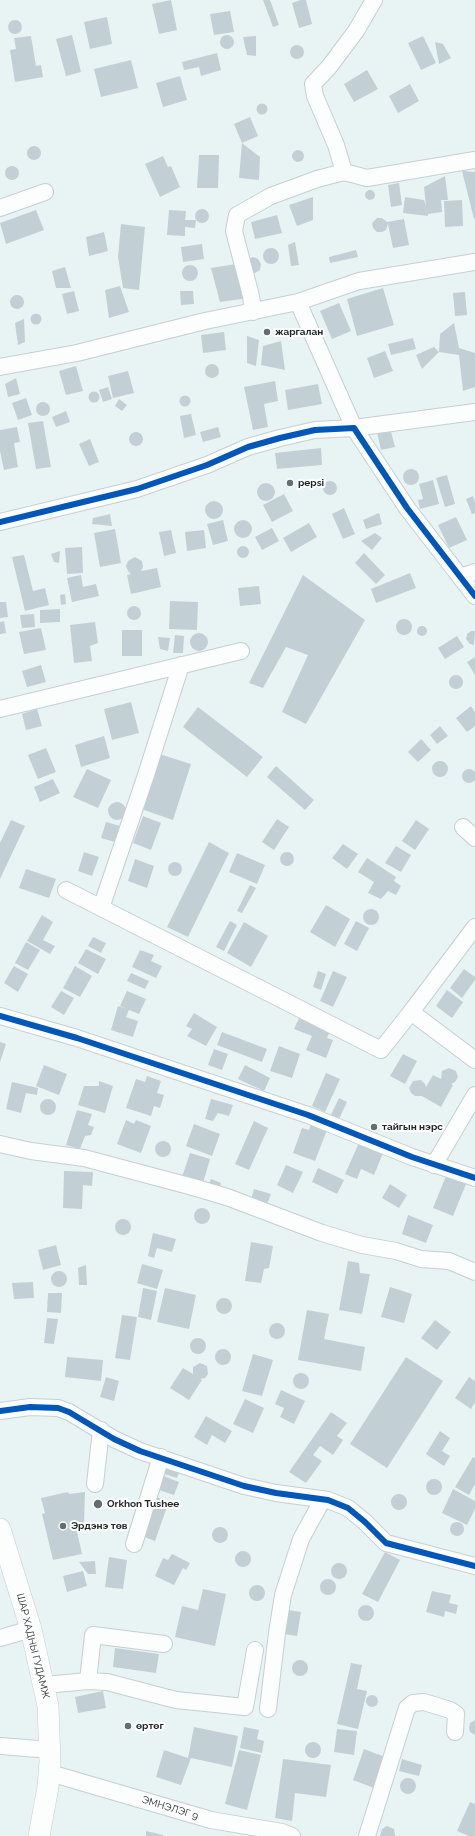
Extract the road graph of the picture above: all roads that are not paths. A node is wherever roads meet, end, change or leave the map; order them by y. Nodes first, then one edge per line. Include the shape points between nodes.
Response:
1 (374, 0) edge
2 (475, 160) edge
3 (344, 172) junction
4 (45, 192) dead end
5 (0, 208) edge
6 (475, 262) edge
7 (298, 302) junction
8 (253, 312) junction
9 (0, 367) edge
10 (475, 412) edge
11 (354, 428) junction
12 (0, 522) edge
13 (468, 574) edge
14 (475, 596) edge
15 (241, 651) dead end
16 (181, 665) junction
17 (0, 709) edge
18 (463, 827) dead end
19 (475, 838) edge
20 (66, 890) dead end
21 (101, 908) junction
22 (475, 927) edge
23 (411, 1012) junction
24 (0, 1016) edge
25 (475, 1060) edge
26 (475, 1095) edge
27 (0, 1144) edge
28 (434, 1165) junction
29 (475, 1178) edge
30 (475, 1272) edge
31 (0, 1411) edge
32 (101, 1430) junction
33 (161, 1456) junction
34 (95, 1484) dead end
35 (323, 1499) junction
36 (0, 1529) edge
37 (134, 1544) dead end
38 (475, 1566) edge
39 (31, 1628) junction
40 (0, 1638) edge
41 (164, 1644) dead end
42 (256, 1650) dead end
43 (88, 1681) junction
44 (44, 1685) junction
45 (268, 1709) dead end
46 (455, 1732) dead end
47 (0, 1746) edge
48 (51, 1750) junction
49 (50, 1773) junction
50 (39, 1836) edge
51 (292, 1836) edge
52 (367, 1836) edge

1 - 3 street via 356,31 313,84 315,96 336,145
2 - 3 street via 367,178
3 - 8 street via 316,179 271,196 237,215 234,231
4 - 5 street
6 - 7 street via 359,281
7 - 8 street
7 - 11 street
8 - 9 street via 205,321 76,353
10 - 11 street
11 - 12 street via 316,430 280,438 248,447 207,465 137,489
11 - 13 street via 407,508
13 - 14 street
15 - 16 street
16 - 17 street
16 - 21 street
18 - 19 street
20 - 21 street
21 - 23 street via 381,1050
22 - 23 street
23 - 25 street
24 - 28 street via 77,1038 308,1115
26 - 28 street
27 - 30 street via 84,1158 193,1187 227,1197 322,1233 421,1259 449,1261
28 - 29 street
31 - 32 street via 30,1407 58,1408
32 - 33 street via 126,1445
32 - 34 street
33 - 35 street via 244,1486
33 - 37 street
35 - 38 street via 348,1508 386,1543
35 - 45 street via 301,1539 283,1594
36 - 39 main road, ШАР ХАДНЫ ГУДАМЖ
39 - 40 street
39 - 44 main road, ШАР ХАДНЫ ГУДАМЖ
41 - 43 street via 93,1635
42 - 43 street via 245,1707 176,1700 108,1682
43 - 44 street
44 - 48 main road, ШАР ХАДНЫ ГУДАМЖ via 50,1721
46 - 52 street via 456,1714 450,1710 424,1702 413,1703 407,1708
47 - 48 street
48 - 49 main road, ШАР ХАДНЫ ГУДАМЖ
49 - 50 main road, ШАР ХАДНЫ ГУДАМЖ
49 - 51 street, ЭМНЭЛЭГ 9 via 211,1820

